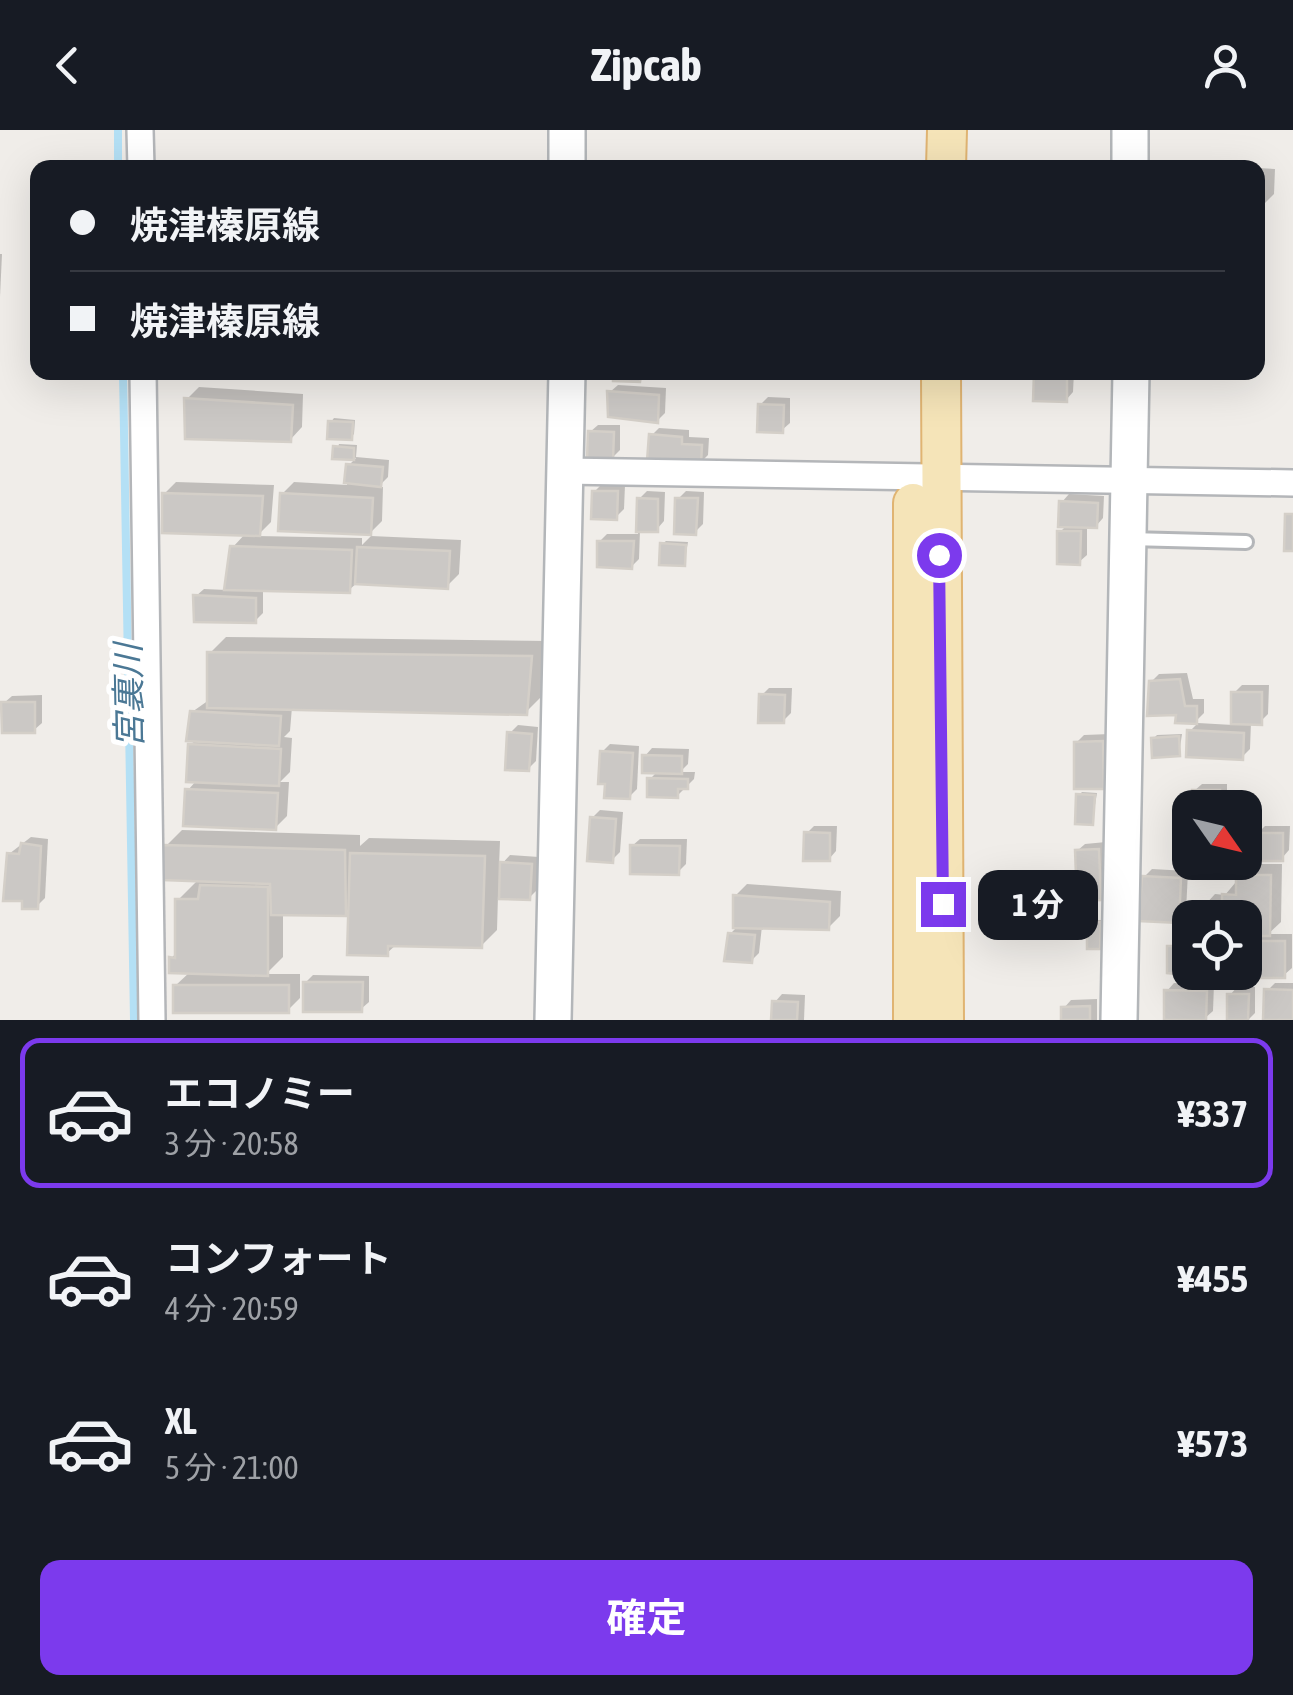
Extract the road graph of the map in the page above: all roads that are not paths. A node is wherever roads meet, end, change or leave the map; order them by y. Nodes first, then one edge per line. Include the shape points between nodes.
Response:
1 (140, 130) edge
2 (567, 130) edge
3 (921, 130) edge
4 (947, 130) edge
5 (1130, 130) edge
6 (140, 160) edge
7 (567, 160) edge
8 (920, 160) edge
9 (946, 160) edge
10 (1130, 160) edge
11 (144, 380) edge
12 (566, 380) edge
13 (917, 380) edge
14 (940, 380) edge
15 (1130, 380) edge
16 (564, 471) junction
17 (926, 477) junction
18 (1131, 478) junction
19 (1293, 483) edge
20 (1129, 540) junction
21 (1246, 542) dead end
22 (152, 1020) edge
23 (553, 1020) edge
24 (913, 1020) edge
25 (944, 1020) edge
26 (1118, 1020) edge

1 - 6 street
2 - 7 street
3 - 8 main road
4 - 9 main road
5 - 10 street
11 - 22 street
12 - 16 street
13 - 17 main road
14 - 17 main road
15 - 18 street
16 - 17 street
16 - 23 street
17 - 18 street
17 - 24 main road
17 - 25 main road
18 - 19 street
18 - 20 street
20 - 21 lane
20 - 26 street

